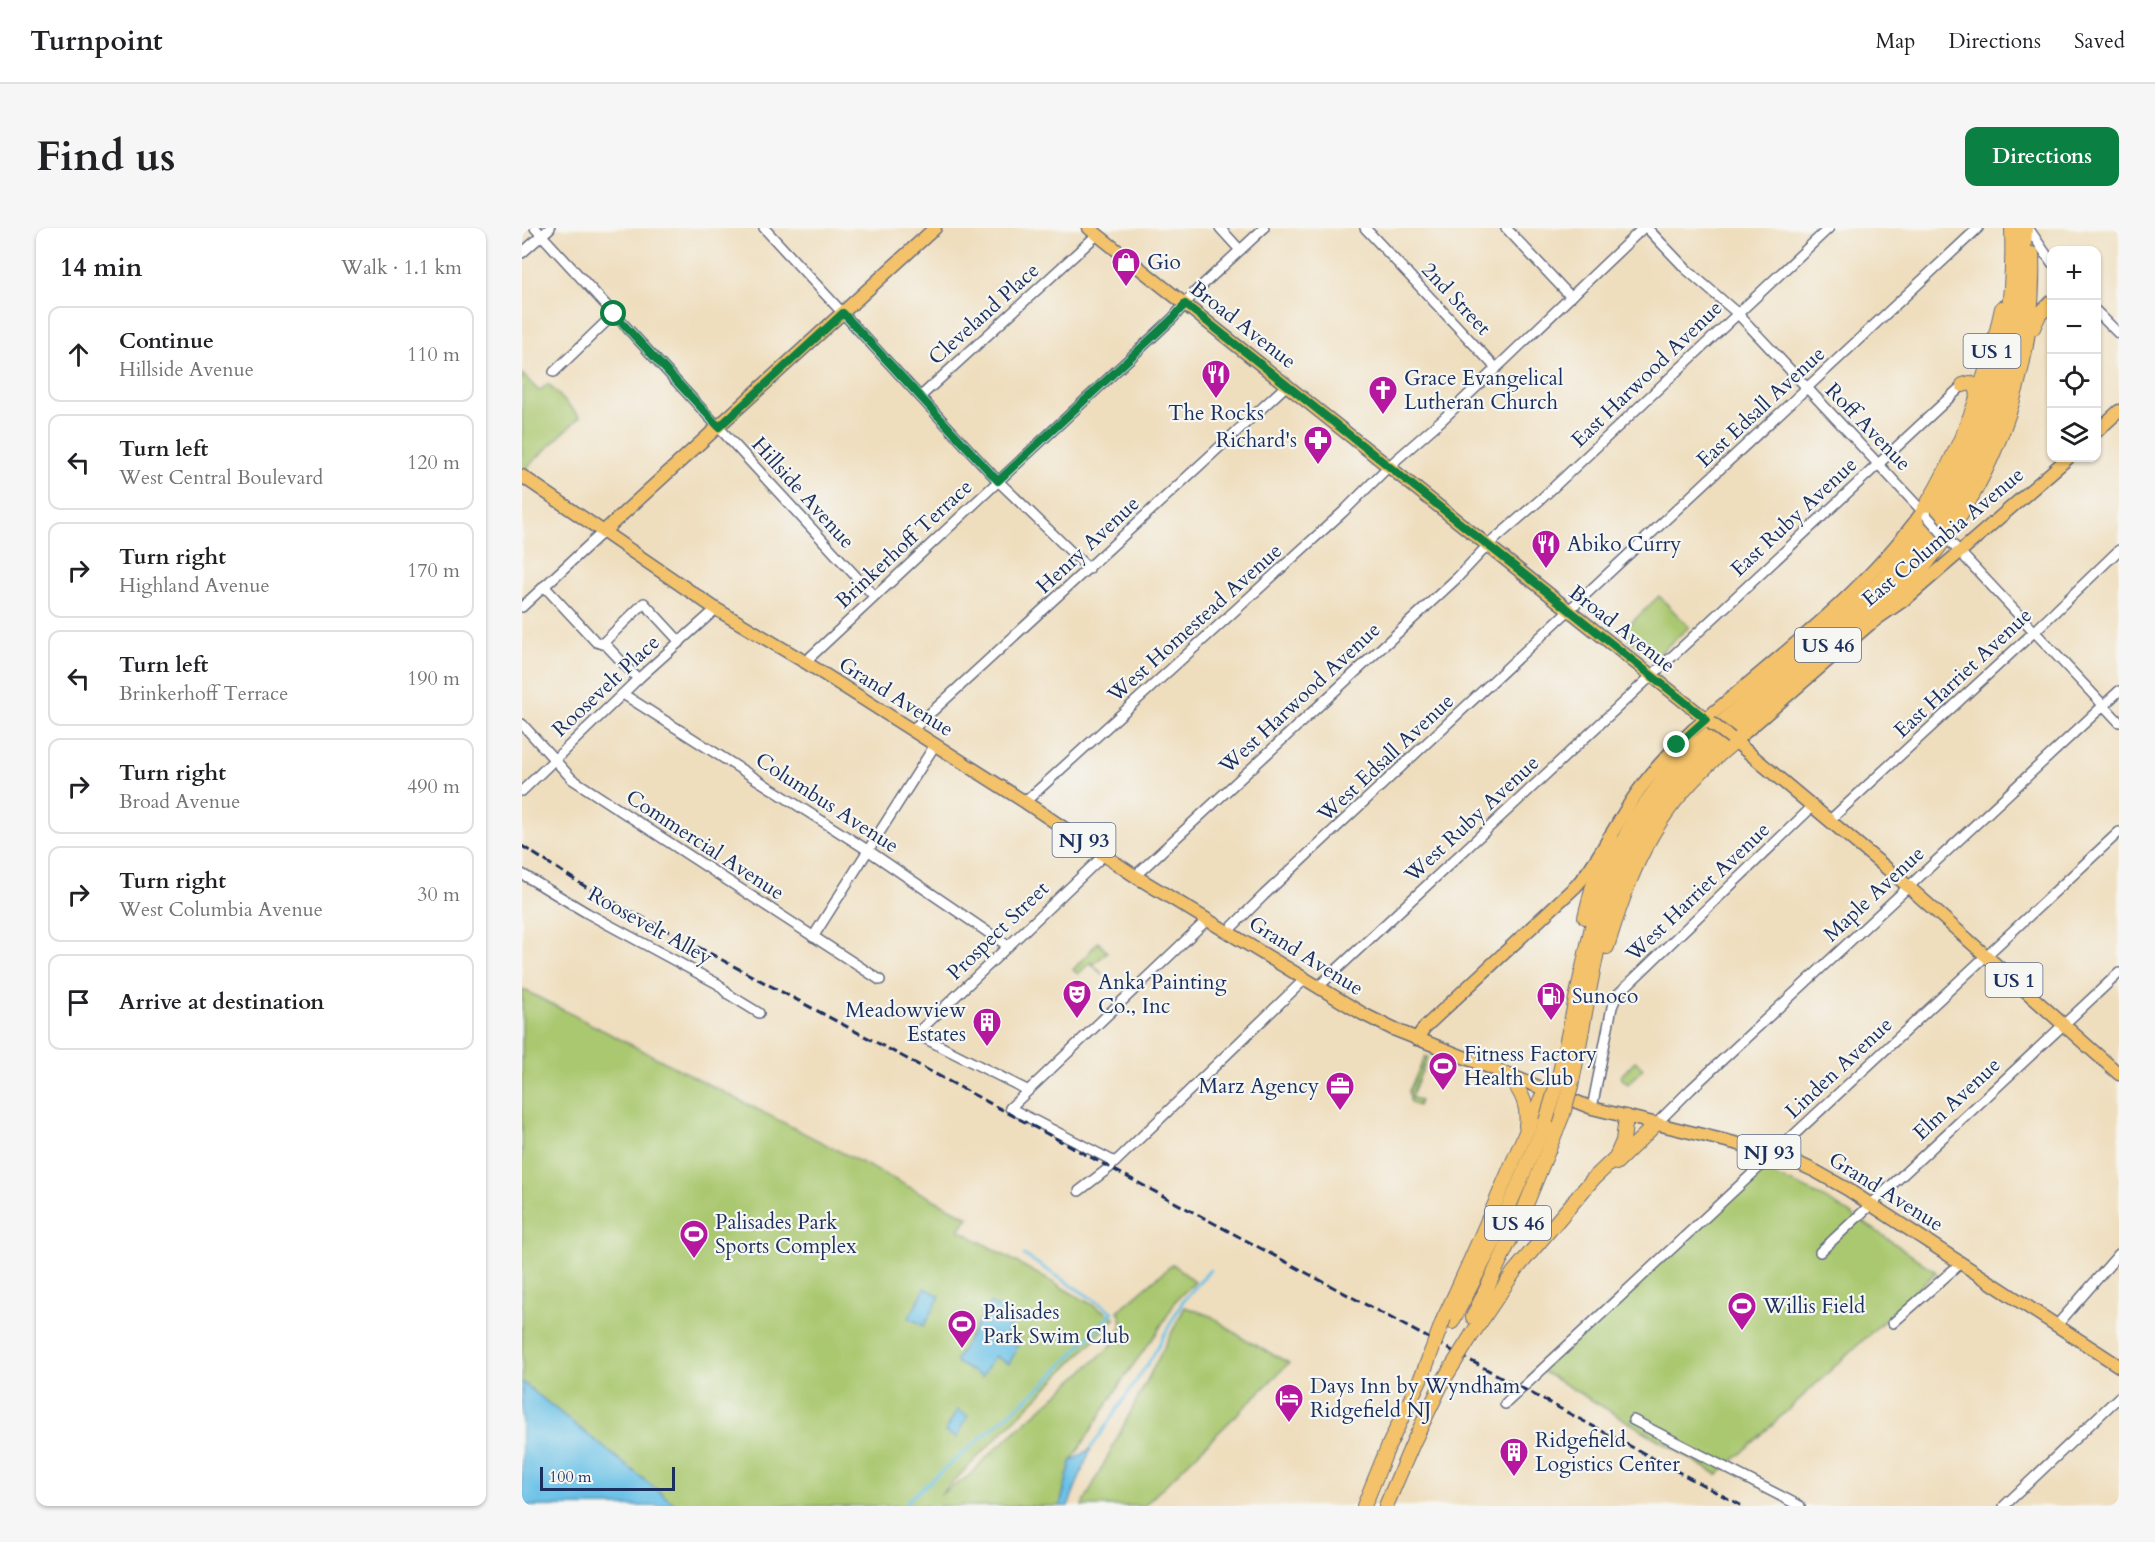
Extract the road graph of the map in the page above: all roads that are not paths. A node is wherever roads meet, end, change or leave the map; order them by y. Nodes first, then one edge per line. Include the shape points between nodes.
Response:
1 (550, 228) edge
2 (764, 228) edge
3 (935, 228) edge
4 (1220, 228) edge
5 (1264, 228) edge
6 (1365, 228) edge
7 (1506, 228) edge
8 (1645, 228) edge
9 (1829, 228) edge
10 (1978, 228) edge
11 (2012, 228) edge
12 (2028, 230) edge
13 (1093, 231) edge
14 (539, 232) edge
15 (1240, 250) junction
16 (522, 253) edge
17 (2012, 253) junction
18 (2047, 255) edge
19 (1571, 297) junction
20 (1185, 304) junction
21 (2047, 308) edge
22 (843, 313) junction
23 (1737, 313) junction
24 (614, 314) junction
25 (2101, 315) edge
26 (2119, 334) edge
27 (2025, 349) junction
28 (1496, 368) junction
29 (554, 372) dead end
30 (1287, 385) junction
31 (1963, 385) joint
32 (1807, 389) junction
33 (1979, 395) junction
34 (921, 396) junction
35 (2119, 411) edge
36 (719, 427) junction
37 (2101, 428) edge
38 (2063, 462) edge
39 (1879, 463) junction
40 (1388, 467) junction
41 (522, 476) edge
42 (998, 481) junction
43 (1925, 514) junction
44 (603, 532) junction
45 (1945, 536) junction
46 (1488, 545) junction
47 (2119, 550) edge
48 (1959, 552) junction
49 (1089, 569) junction
50 (544, 586) junction
51 (874, 596) junction
52 (522, 607) edge
53 (716, 609) junction
54 (1568, 611) junction
55 (1872, 622) junction
56 (2035, 631) junction
57 (680, 642) junction
58 (602, 644) junction
59 (805, 662) junction
60 (1650, 675) junction
61 (638, 679) junction
62 (2119, 691) edge
63 (623, 694) junction
64 (2103, 706) junction
65 (1708, 721) junction
66 (2119, 722) edge
67 (522, 724) edge
68 (912, 730) junction
69 (1733, 740) junction
70 (935, 744) junction
71 (554, 760) junction
72 (522, 791) edge
73 (1025, 802) junction
74 (1813, 806) junction
75 (1830, 820) junction
76 (2119, 832) edge
77 (1610, 837) junction
78 (869, 851) junction
79 (1105, 854) junction
80 (522, 874) edge
81 (1135, 876) junction
82 (1908, 887) junction
83 (1207, 920) junction
84 (1228, 931) junction
85 (813, 937) junction
86 (1008, 946) junction
87 (1986, 956) junction
88 (2119, 973) edge
89 (1305, 979) junction
90 (880, 980) dead end
91 (1318, 987) junction
92 (1589, 994) junction
93 (1574, 1002) junction
94 (759, 1013) dead end
95 (2063, 1025) junction
96 (1416, 1039) junction
97 (2119, 1074) edge
98 (1509, 1076) junction
99 (1564, 1084) junction
100 (1027, 1090) junction
101 (1545, 1090) junction
102 (1592, 1108) junction
103 (1626, 1117) junction
104 (1656, 1125) junction
105 (1525, 1131) junction
106 (1774, 1154) junction
107 (1115, 1162) junction
108 (1079, 1191) dead end
109 (1574, 1200) junction
110 (1872, 1205) junction
111 (1820, 1252) dead end
112 (2119, 1254) edge
113 (1961, 1263) junction
114 (1448, 1320) junction
115 (1893, 1323) dead end
116 (2057, 1325) junction
117 (1470, 1332) junction
118 (2119, 1366) edge
119 (2119, 1397) edge
120 (1505, 1404) dead end
121 (1633, 1420) dead end
122 (1364, 1506) edge
123 (1386, 1506) edge
124 (1800, 1506) edge
125 (2004, 1506) edge

1 - 14 street
2 - 22 street
3 - 22 main road
4 - 15 street
5 - 15 street, Brinkerhoff Terrace
6 - 28 street, 2nd Street
7 - 19 street
8 - 19 street, West Homestead Avenue
8 - 23 street, Roff Avenue
9 - 23 street, East Harwood Avenue
10 - 32 street, East Edsall Avenue
11 - 17 highway, US 1
12 - 18 street
12 - 27 highway, US 1 via 2032,301
12 - 92 highway, US 46 via 2012,364 1993,428 1965,487 1929,542 1887,592 1703,753 1660,801 1634,842 1614,887
13 - 20 main road, Broad Avenue
13 - 34 street, Cleveland Place
14 - 16 street
14 - 24 street, Hillside Avenue
15 - 20 street, Brinkerhoff Terrace
17 - 33 highway, US 1
17 - 93 highway, US 46 via 2010,303 1999,369 1979,431 1951,489 1883,580 1704,737 1654,790 1627,832 1607,875
19 - 28 street, West Homestead Avenue
20 - 30 main road, Broad Avenue
20 - 42 street, Brinkerhoff Terrace
21 - 27 highway via 2036,321
22 - 34 street
22 - 36 main road
23 - 32 street, Roff Avenue
23 - 46 street, East Harwood Avenue
24 - 29 street
24 - 36 street, Hillside Avenue
25 - 26 street
27 - 45 highway, US 1 via 1996,447 1973,497
28 - 40 street, West Homestead Avenue
30 - 40 main road, Broad Avenue
30 - 49 street, Henry Avenue
31 - 33 highway via 1975,386
31 - 39 street, East Ruby Avenue
32 - 39 street, Roff Avenue
32 - 54 street, East Edsall Avenue
33 - 43 highway, US 1 via 1956,453
34 - 42 street
35 - 37 main road
36 - 44 main road
36 - 51 street, Hillside Avenue
38 - 48 main road, East Columbia Avenue
39 - 43 street, Roff Avenue
39 - 60 street, East Ruby Avenue
40 - 46 main road, Broad Avenue
40 - 73 street, West Homestead Avenue
41 - 44 main road, Grand Avenue / NJ 93
42 - 49 street
42 - 51 street, Brinkerhoff Terrace
43 - 45 street, Roff Avenue, bridge
43 - 65 main road, US 1 via 1861,584
44 - 50 street
44 - 53 main road, Grand Avenue / NJ 93
45 - 48 street, Roff Avenue
45 - 55 highway, US 1 via 1916,578
46 - 54 main road, Broad Avenue
46 - 81 street, West Harwood Avenue
47 - 56 street, East Harriet Avenue
48 - 55 main road, East Columbia Avenue via 1908,597
48 - 56 street, Roff Avenue
49 - 68 street, Henry Avenue
50 - 52 street
50 - 58 street
51 - 59 street, Brinkerhoff Terrace
53 - 57 street, Roosevelt Place
53 - 59 main road, Grand Avenue / NJ 93
54 - 60 main road, Broad Avenue
54 - 84 street, West Edsall Avenue
55 - 69 main road, East Columbia Avenue / US 1
56 - 64 street, Roff Avenue
56 - 75 street, East Harriet Avenue
57 - 58 street via 644,603
57 - 61 street, Roosevelt Place
58 - 61 street
59 - 68 main road, Grand Avenue / NJ 93
60 - 65 main road, Broad Avenue
60 - 91 street, West Ruby Avenue
61 - 63 street, Roosevelt Place
62 - 64 street, Maple Avenue
63 - 71 street, Roosevelt Place
63 - 78 street, Columbus Avenue
64 - 66 street, Roff Avenue
64 - 82 street, Maple Avenue
65 - 69 main road, Broad Avenue / US 1, bridge
65 - 77 main road via 1677,745 1650,776
67 - 71 street, Commercial Avenue
68 - 70 main road, Grand Avenue / NJ 93
69 - 74 main road, Broad Avenue / US 1
69 - 92 highway via 1687,785 1648,839
70 - 73 main road, Grand Avenue / NJ 93
70 - 78 street
71 - 72 street, Roosevelt Place
71 - 85 street, Commercial Avenue via 572,779
73 - 79 main road, Grand Avenue / NJ 93
74 - 75 main road, Broad Avenue / US 1
74 - 102 street, West Harriet Avenue via 1619,993 1612,1007
75 - 82 main road, Broad Avenue / US 1
76 - 87 street, Linden Avenue
77 - 93 highway via 1587,907
77 - 96 main road via 1576,886
78 - 85 street
78 - 86 street, Columbus Avenue
79 - 81 main road, Grand Avenue / NJ 93
79 - 86 street, Prospect Street
80 - 94 street, Roosevelt Alley via 718,984
81 - 83 main road, Grand Avenue / NJ 93
82 - 87 main road, Broad Avenue / US 1
82 - 104 street, Maple Avenue
83 - 84 main road, Grand Avenue / NJ 93
83 - 100 street
84 - 89 main road, Grand Avenue / NJ 93
85 - 90 street, Commercial Avenue
86 - 100 street, Prospect Street via 916,1034
87 - 95 main road, Broad Avenue / US 1
87 - 106 street, Linden Avenue
88 - 95 street, Elm Avenue
89 - 91 main road, Grand Avenue / NJ 93
89 - 107 street
91 - 96 main road, Grand Avenue / NJ 93
92 - 99 highway, US 46
93 - 99 highway, US 46
95 - 97 main road, Broad Avenue / US 1
95 - 110 street, Elm Avenue
96 - 98 main road, Grand Avenue / NJ 93
98 - 101 main road, Grand Avenue / NJ 93
98 - 105 highway via 1525,1102
99 - 114 highway, US 46, bridge via 1494,1240
99 - 117 highway, US 46, bridge via 1563,1114
100 - 107 street via 1010,1107
101 - 102 main road, Grand Avenue / NJ 93
101 - 105 highway
102 - 103 main road, Grand Avenue / NJ 93
103 - 104 main road, Grand Avenue / NJ 93
103 - 109 highway via 1618,1154
104 - 106 main road, Grand Avenue / NJ 93
104 - 109 highway
105 - 114 highway
106 - 110 main road, Grand Avenue / NJ 93 via 1822,1175
106 - 120 street, Linden Avenue
107 - 108 street
109 - 117 highway
110 - 111 street, Elm Avenue
110 - 113 main road, Grand Avenue / NJ 93
112 - 116 street
113 - 115 street
113 - 116 main road, Grand Avenue / NJ 93
114 - 122 highway, bridge
116 - 118 main road, Grand Avenue / NJ 93
117 - 123 highway, bridge via 1416,1436
119 - 125 street
121 - 124 street

